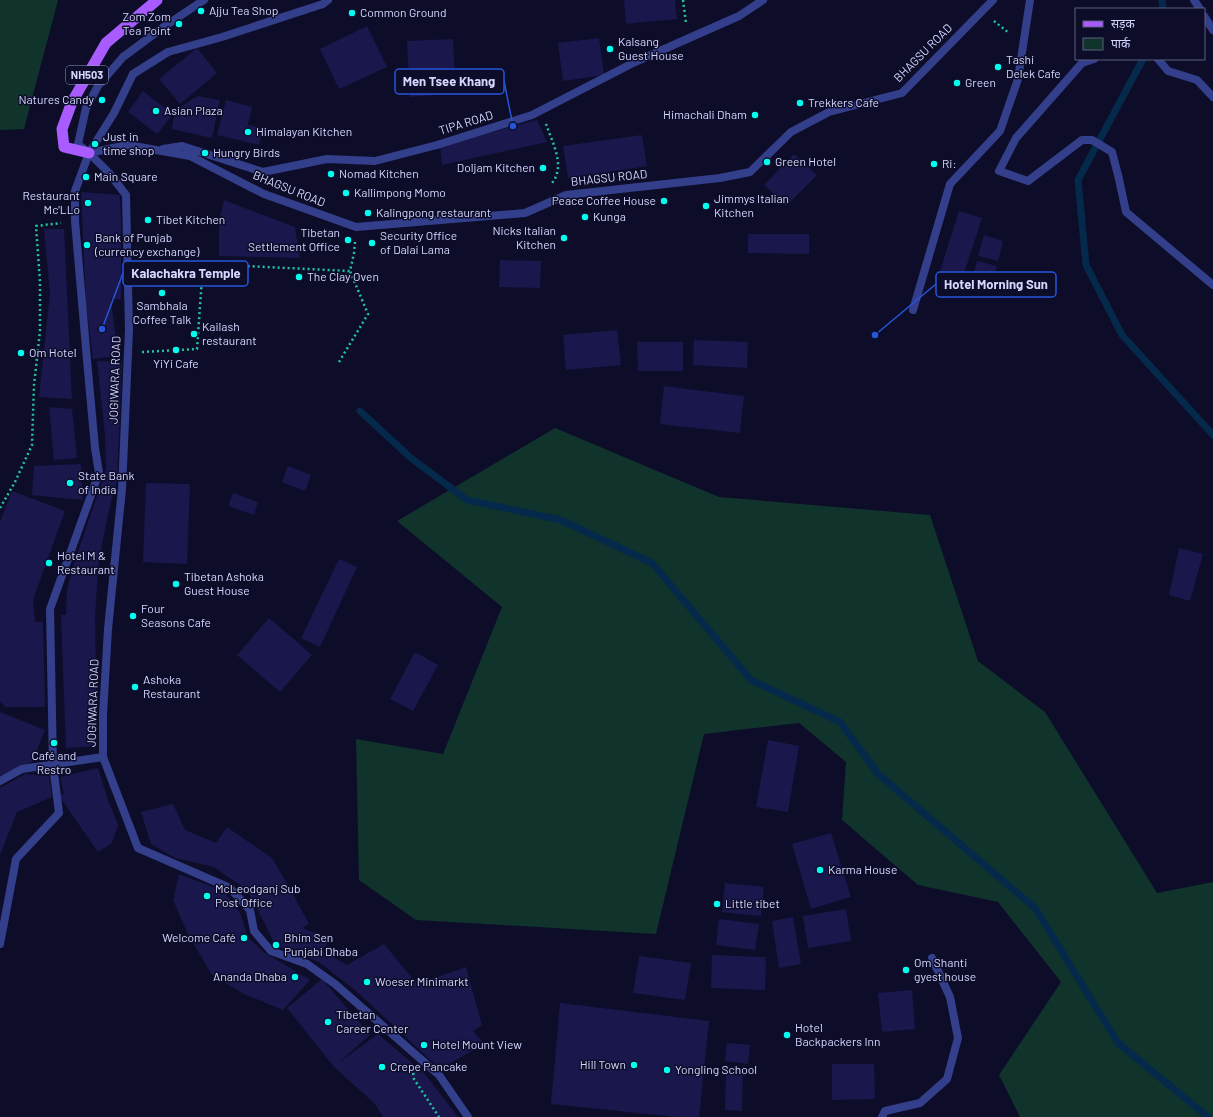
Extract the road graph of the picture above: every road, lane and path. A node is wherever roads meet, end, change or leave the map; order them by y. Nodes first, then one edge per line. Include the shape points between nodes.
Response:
1 (157, 0) edge
2 (204, 0) edge
3 (328, 0) edge
4 (683, 0) edge
5 (763, 0) edge
6 (993, 0) edge
7 (1030, 0) edge
8 (982, 11) junction
9 (1205, 18) edge
10 (1213, 30) edge
11 (687, 39) junction
12 (1023, 44) junction
13 (1091, 60) edge
14 (1159, 60) edge
15 (1213, 97) edge
16 (540, 110) junction
17 (156, 150) junction
18 (89, 153) junction
19 (551, 184) dead end
20 (75, 221) junction
21 (356, 227) junction
22 (350, 271) junction
23 (1213, 285) edge
24 (913, 310) dead end
25 (128, 353) junction
26 (339, 362) dead end
27 (0, 508) edge
28 (103, 757) junction
29 (53, 765) junction
30 (0, 781) edge
31 (0, 944) edge
32 (932, 958) dead end
33 (412, 1072) dead end
34 (439, 1117) edge
35 (468, 1117) edge
36 (882, 1117) edge

1 - 18 main road, NH503 via 106,43 72,102 62,129 64,147
2 - 18 street, JOGIWARA ROAD via 123,57 98,86 86,108 78,144
3 - 18 street via 323,4 222,37 168,52 133,74 114,113
4 - 11 path
5 - 11 street, TIPA ROAD via 740,16
6 - 8 street, BHAGSU ROAD
7 - 12 street
8 - 12 path
8 - 21 street, BHAGSU ROAD via 902,93 829,112 791,132 750,172 720,178 566,195 526,213
9 - 10 street
11 - 16 street, TIPA ROAD
12 - 24 street via 1018,79 1000,131 950,184
13 - 23 street via 1082,63 1016,138 1000,171 1028,181 1082,140 1092,140 1112,152 1126,212
14 - 15 street via 1168,71 1197,80
16 - 17 street, TIPA ROAD via 532,115 437,145 375,161 327,159 263,172 182,146
16 - 19 path via 559,158 556,178
17 - 18 street, BHAGSU ROAD via 128,145
17 - 21 street, BHAGSU ROAD via 190,156 264,194
18 - 20 street via 75,191
18 - 25 street, JOGIWARA ROAD via 126,195
20 - 27 path via 36,226 40,331 34,385 32,445
20 - 29 street via 99,473 50,610
21 - 22 path
22 - 25 path via 203,264 197,349
22 - 26 path via 368,314
25 - 28 street, JOGIWARA ROAD via 122,489 108,629
28 - 29 street
28 - 35 street, JOGIWARA ROAD via 138,848 230,888 250,910 254,931 271,951 307,964 335,984 439,1075
29 - 30 street via 22,769
29 - 31 street via 59,813 16,858
32 - 36 street via 950,997 958,1038 947,1079 920,1103 885,1111
33 - 34 path

